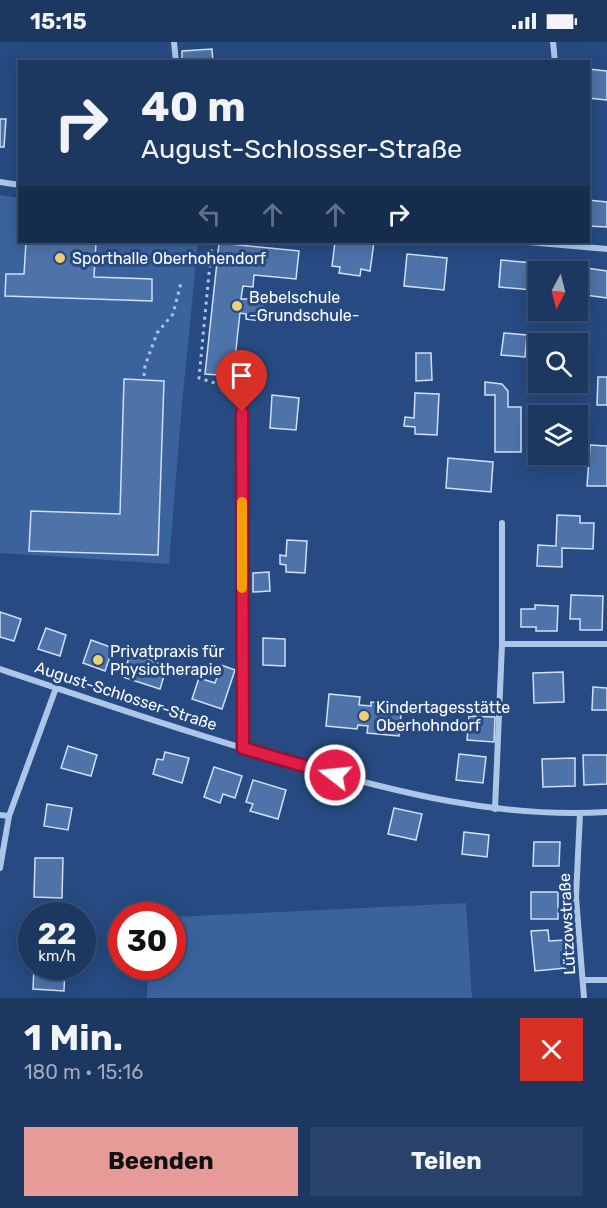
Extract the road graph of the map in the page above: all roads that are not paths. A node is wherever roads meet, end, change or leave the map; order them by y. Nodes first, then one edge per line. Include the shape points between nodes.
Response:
1 (174, 42) edge
2 (553, 42) edge
3 (176, 60) edge
4 (555, 60) edge
5 (0, 182) edge
6 (18, 185) edge
7 (561, 243) edge
8 (607, 249) edge
9 (242, 412) road end
10 (502, 523) dead end
11 (502, 644) junction
12 (607, 644) edge
13 (0, 669) edge
14 (56, 688) junction
15 (243, 748) junction
16 (495, 809) junction
17 (607, 812) edge
18 (580, 813) junction
19 (0, 815) edge
20 (9, 816) junction
21 (0, 868) edge
22 (583, 980) junction
23 (607, 980) edge
24 (584, 998) edge

1 - 3 street
2 - 4 street
5 - 6 street
7 - 8 street
9 - 15 street, August-Schlosser-Straße
10 - 11 street
11 - 12 street
11 - 16 street
13 - 14 street, August-Schlosser-Straße
14 - 15 street, August-Schlosser-Straße
14 - 20 street
15 - 16 street, August-Schlosser-Straße via 381,788
16 - 18 street, August-Schlosser-Straße
17 - 18 street, August-Schlosser-Straße
18 - 22 street, Lützowstraße via 576,897
19 - 20 street
20 - 21 street
22 - 23 street
22 - 24 street, Lützowstraße

